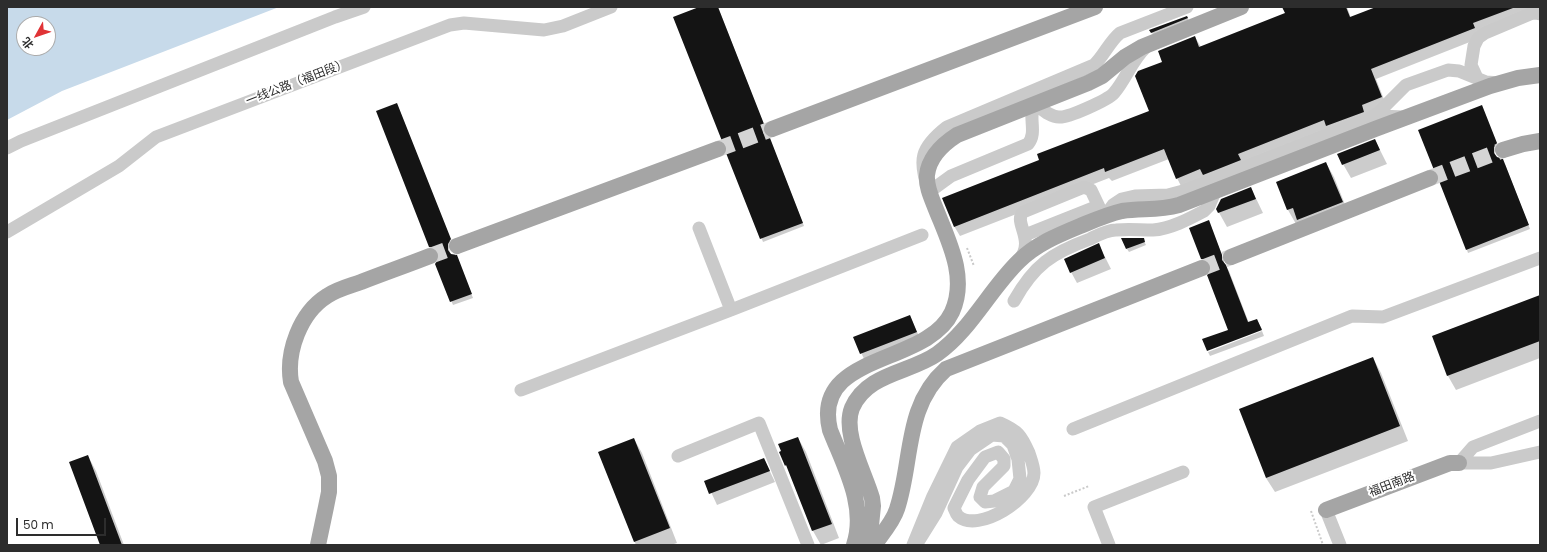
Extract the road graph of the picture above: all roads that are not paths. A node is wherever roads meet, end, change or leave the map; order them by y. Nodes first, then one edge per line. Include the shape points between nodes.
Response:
1 (364, 7) edge
2 (611, 7) edge
3 (1095, 7) edge
4 (1187, 7) edge
5 (1241, 7) edge
6 (1540, 14) edge
7 (1152, 43) junction
8 (1540, 75) edge
9 (1477, 78) junction
10 (1500, 83) junction
11 (1035, 104) junction
12 (1407, 117) junction
13 (1370, 118) junction
14 (772, 129) tunnel mouth
15 (1540, 141) edge
16 (7, 148) edge
17 (718, 148) tunnel mouth
18 (1503, 150) tunnel mouth
19 (1430, 178) tunnel mouth
20 (929, 192) junction
21 (1215, 192) junction
22 (1102, 211) junction
23 (699, 228) dead end
24 (7, 232) edge
25 (922, 235) dead end
26 (1025, 235) junction
27 (458, 246) tunnel mouth
28 (430, 256) tunnel mouth
29 (1231, 257) tunnel mouth
30 (1540, 258) edge
31 (1018, 262) junction
32 (1202, 268) tunnel mouth
33 (1014, 301) dead end
34 (731, 310) junction
35 (521, 390) dead end
36 (1540, 421) edge
37 (1073, 429) dead end
38 (1540, 452) edge
39 (678, 456) dead end
40 (1459, 463) junction
41 (1183, 472) dead end
42 (1319, 510) joint
43 (318, 545) edge
44 (808, 545) edge
45 (854, 545) edge
46 (869, 545) edge
47 (874, 545) edge
48 (914, 545) edge
49 (1109, 545) edge
50 (1340, 545) edge

1 - 16 street
2 - 24 street, 一线公路（福田段） via 562,26 544,30 464,23 450,25 156,137 119,166
3 - 14 main road
4 - 20 street via 1120,34 1113,39 1094,65 947,127 932,140 924,154 922,172
5 - 7 main road
6 - 9 street via 1530,14 1478,38 1471,65
7 - 11 main road via 1125,57 1096,80
7 - 11 street via 1143,50 1117,90 1108,99 1064,117 1054,116
8 - 10 main road
9 - 10 street
9 - 13 street via 1448,70 1412,82
10 - 12 main road
11 - 20 street via 1032,111 1032,136 1028,144 951,176
11 - 20 main road via 966,131 945,144 928,167
12 - 13 street
12 - 21 main road
13 - 22 street via 1183,191 1168,195 1122,199
15 - 18 main road
17 - 27 main road
19 - 29 main road
20 - 45 main road via 957,270 958,290 952,311 941,328 923,342 862,367 847,376 835,390 829,406 830,430 856,499 858,526
21 - 22 main road via 1164,209
21 - 33 street via 1204,211 1164,228 1109,231 1068,247 1035,271
22 - 26 street
22 - 26 street via 1091,190 1084,187 1023,212 1020,221
22 - 31 main road via 1036,248
23 - 34 street
25 - 34 street
26 - 31 street via 1024,252
28 - 43 main road via 327,296 311,311 292,346 289,370 291,382 329,476 329,492
30 - 37 street via 1383,317 1352,316
31 - 46 main road via 946,347 930,359 875,382 861,394 852,408 849,429 870,489 873,506
32 - 47 main road via 946,369 923,397 912,430 897,510
34 - 35 street
36 - 40 street via 1473,447
38 - 40 street via 1490,463
39 - 44 street via 759,423
40 - 42 main road, 福田南路 via 1450,463
41 - 49 street via 1094,507
42 - 50 street
48 - 48 street via 936,513 957,466 970,450 992,435 1004,436 1013,445 1020,478 1014,491 994,501 985,502 980,497 983,487 1004,466 1004,459 998,452 985,457 968,480 954,508 957,516 973,520 990,518 1011,508 1026,493 1032,484 1034,474 1032,460 1023,438 1000,423 980,431 957,447 933,496

